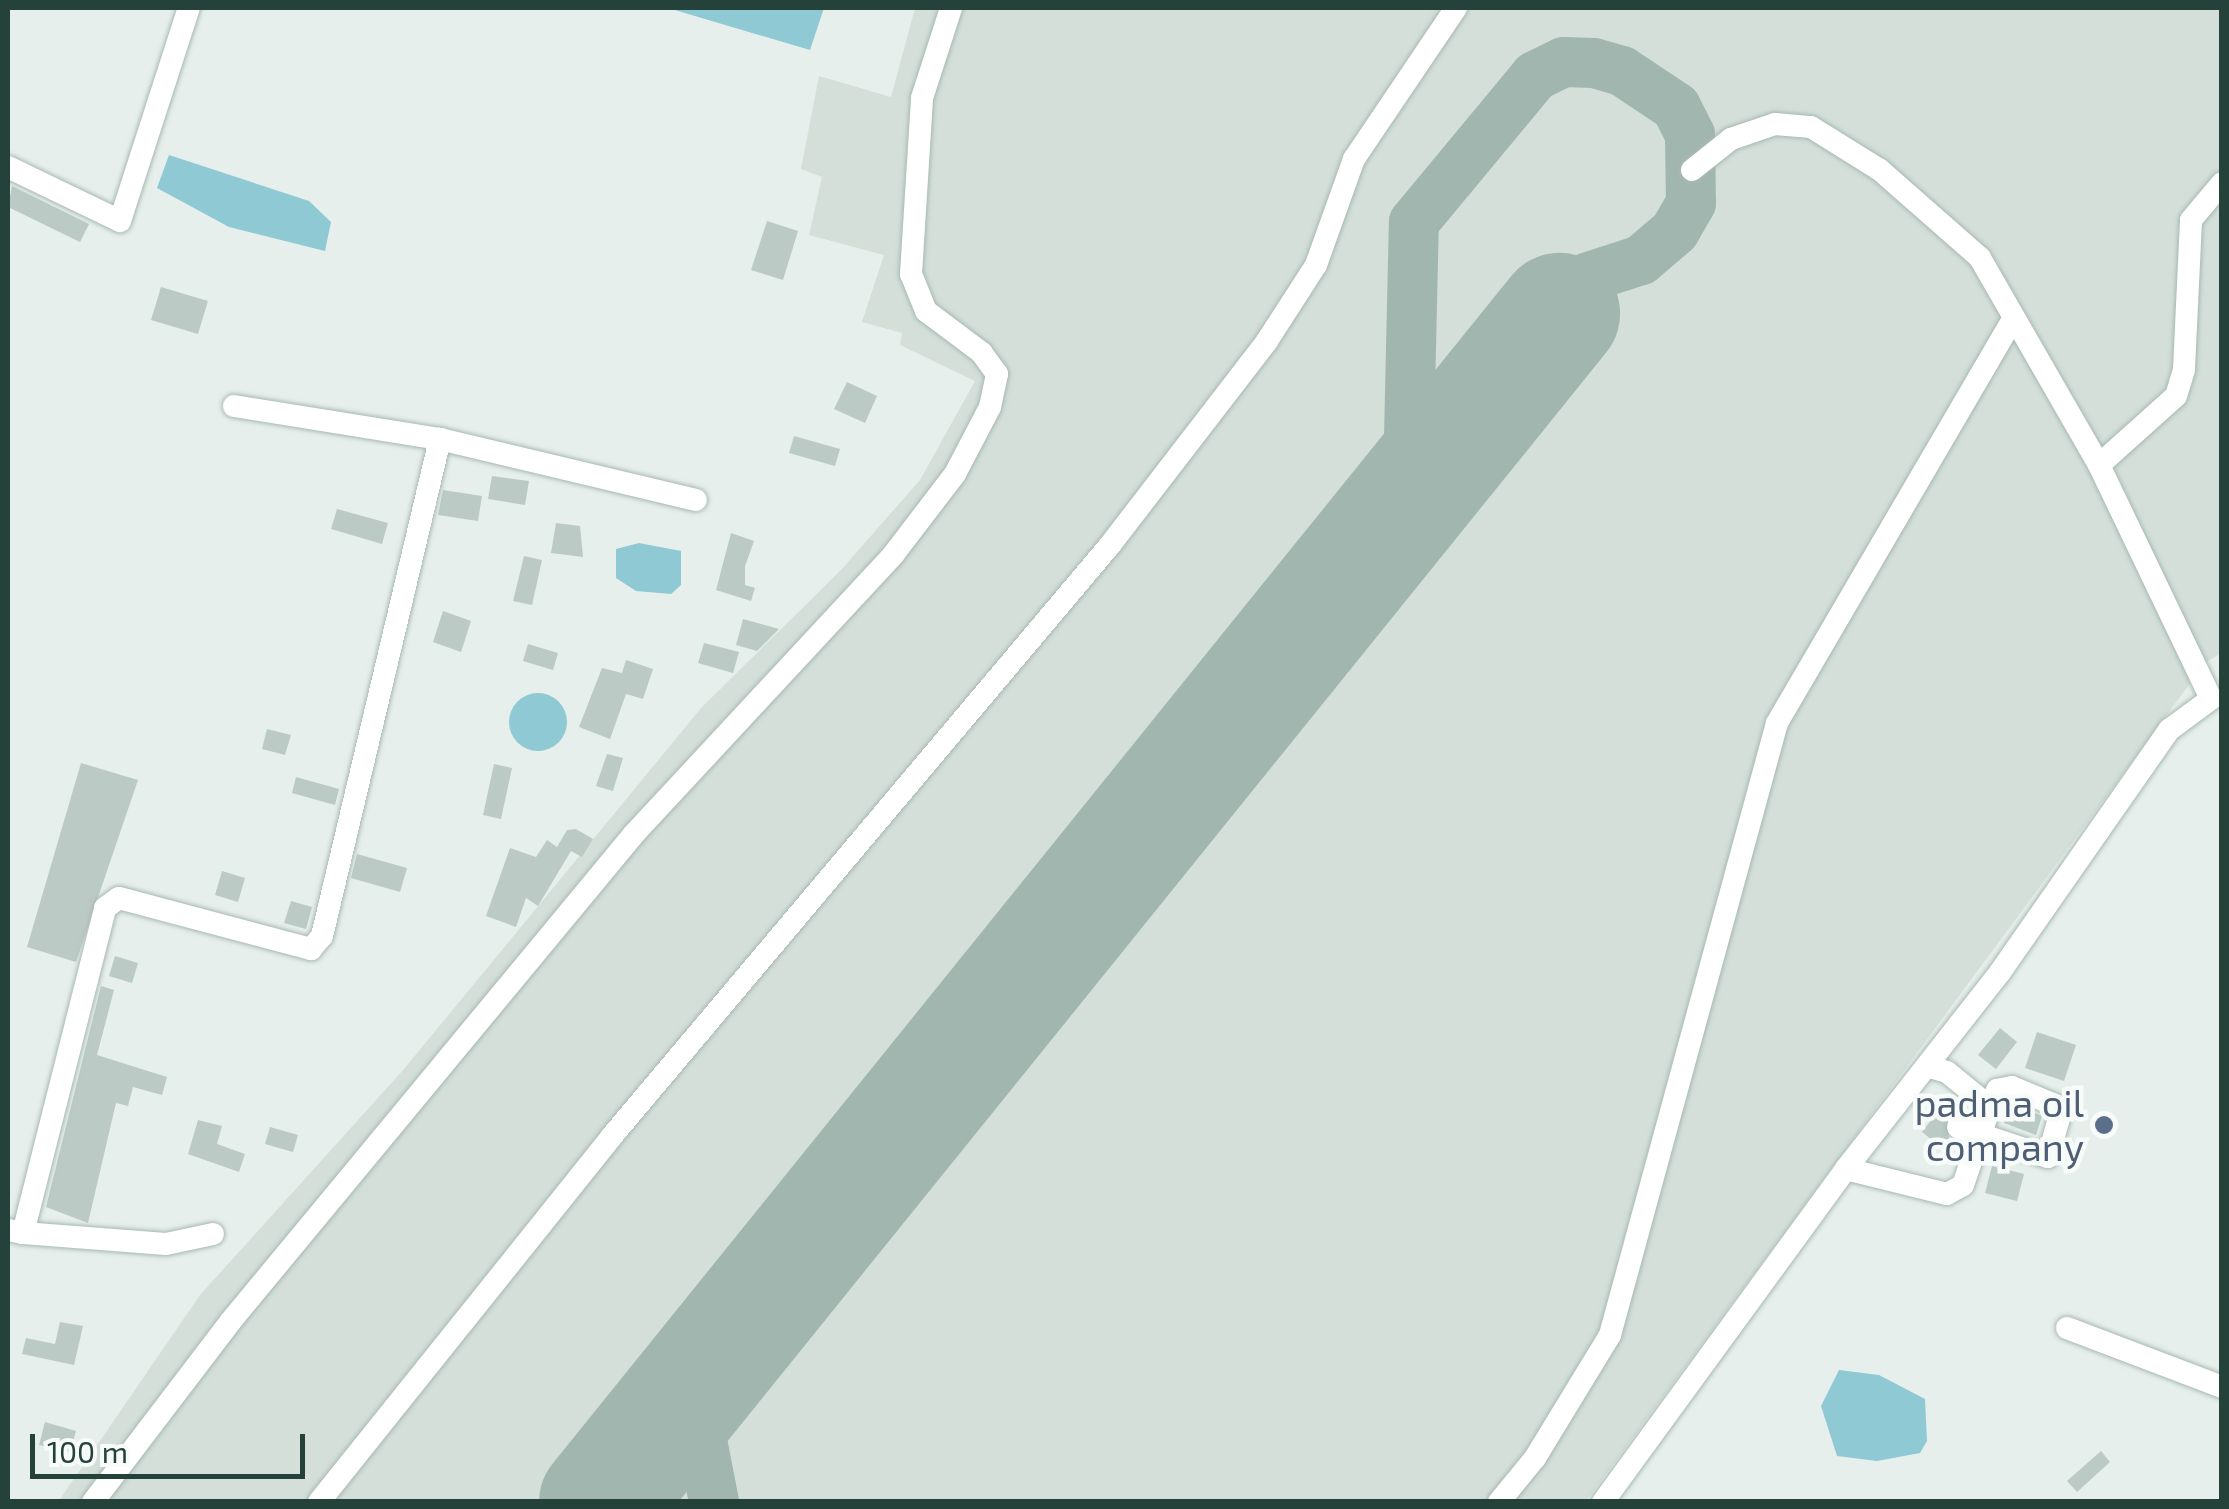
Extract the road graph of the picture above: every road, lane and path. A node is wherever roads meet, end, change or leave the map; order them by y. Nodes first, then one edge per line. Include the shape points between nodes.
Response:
1 (188, 8) edge
2 (951, 8) edge
3 (1456, 8) edge
4 (8, 167) edge
5 (1692, 170) dead end
6 (2222, 183) edge
7 (2014, 318) junction
8 (234, 406) dead end
9 (440, 439) junction
10 (2099, 465) junction
11 (696, 500) dead end
12 (2216, 710) edge
13 (1927, 1066) junction
14 (1990, 1107) junction
15 (1969, 1133) junction
16 (1846, 1169) junction
17 (16, 1231) edge
18 (213, 1234) dead end
19 (2067, 1328) dead end
20 (2222, 1387) edge
21 (93, 1502) edge
22 (319, 1502) edge
23 (1499, 1502) edge
24 (1603, 1502) edge

1 - 4 street via 120,221
2 - 21 street via 922,98 910,274 926,311 982,353 997,374 990,407 955,474 893,555 634,834 230,1322
3 - 22 street via 1354,159 1316,265 1267,341 1110,545 612,1136
5 - 7 street via 1731,139 1774,124 1811,127 1880,170 1980,258
6 - 10 street via 2191,220 2184,370 2176,396
7 - 10 street
7 - 23 street via 1778,723 1610,1335 1535,1458
8 - 9 street
9 - 11 street
9 - 17 street via 322,936 311,950 120,898 105,908
10 - 12 street
12 - 13 street via 2169,730
13 - 14 street via 1947,1072
13 - 16 street
14 - 15 street
14 - 15 street via 1998,1090 2012,1087 2062,1108 2048,1157
15 - 16 street via 1964,1185 1947,1194
16 - 24 street
17 - 18 street via 166,1244
19 - 20 street

